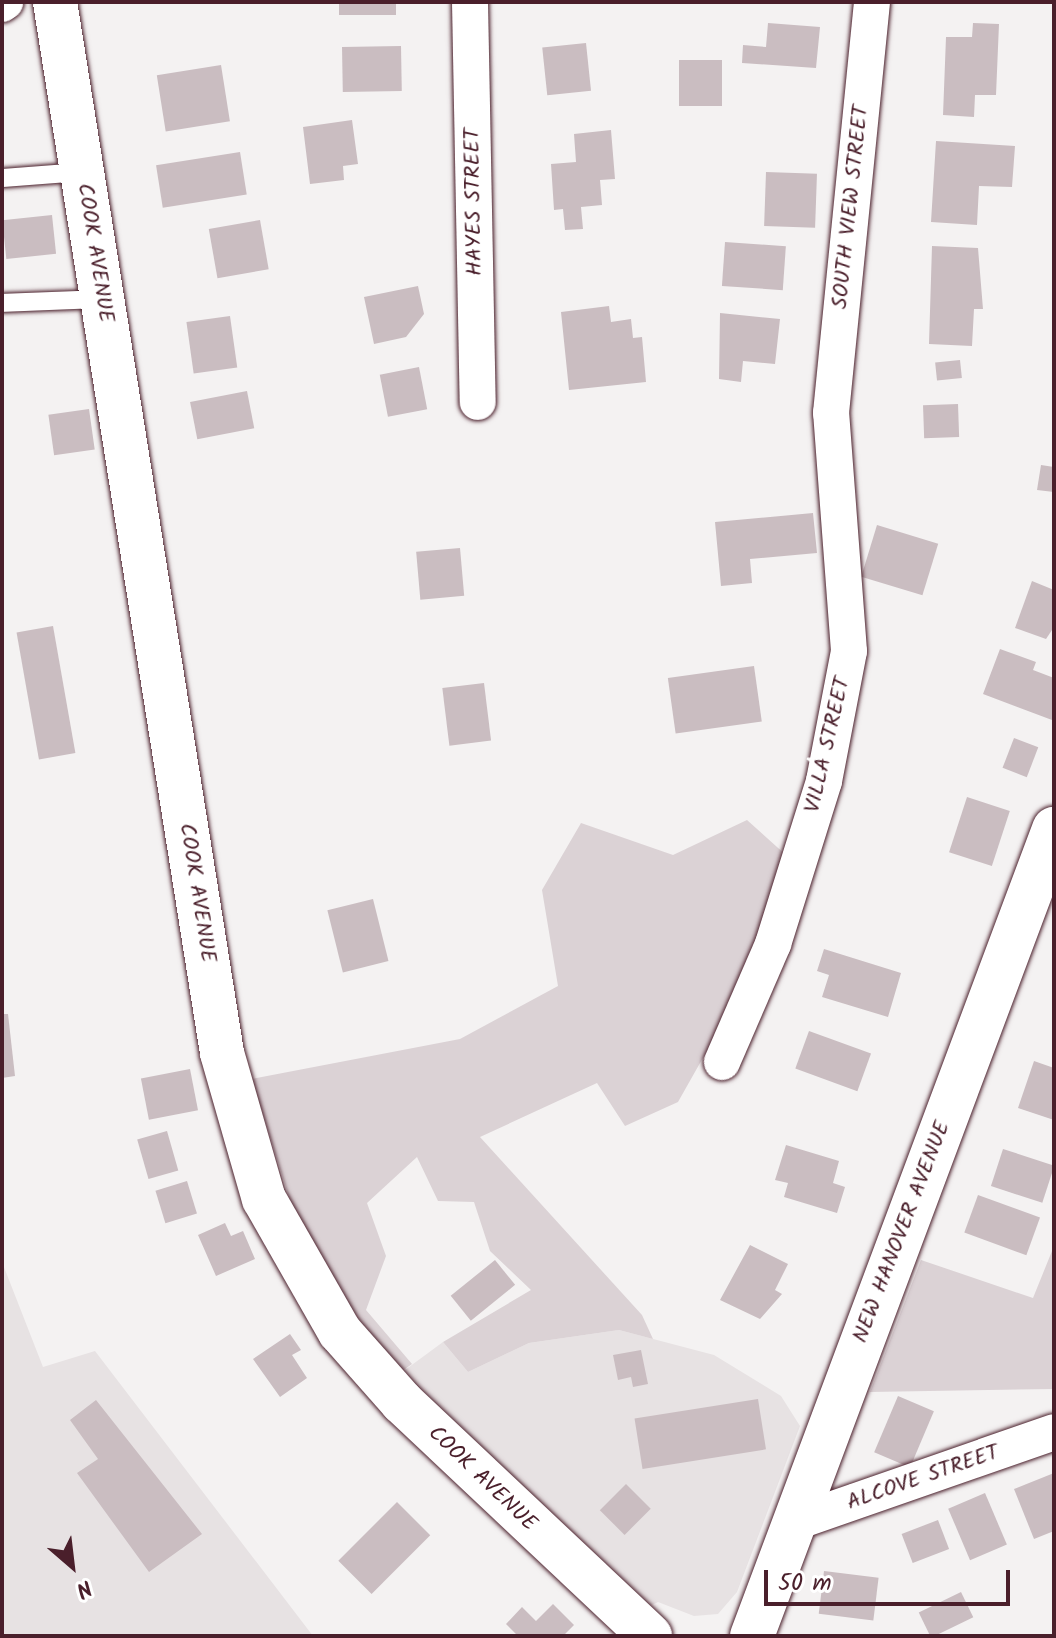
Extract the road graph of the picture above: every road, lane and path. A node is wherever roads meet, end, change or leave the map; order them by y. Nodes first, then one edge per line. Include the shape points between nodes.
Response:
1 (55, 2) edge
2 (470, 2) edge
3 (872, 2) edge
4 (82, 172) junction
5 (2, 178) edge
6 (102, 299) junction
7 (2, 303) edge
8 (478, 402) dead end
9 (831, 413) joint
10 (1054, 829) edge
11 (722, 1062) dead end
12 (1054, 1432) edge
13 (793, 1523) junction
14 (650, 1636) edge
15 (752, 1636) edge

1 - 4 main road, COOK AVENUE
2 - 8 street, HAYES STREET
3 - 9 street, SOUTH VIEW STREET
4 - 5 lane
4 - 6 main road, COOK AVENUE
6 - 7 lane
6 - 14 main road, COOK AVENUE via 222,1053 264,1199 300,1271 350,1343 423,1422
9 - 11 street, VILLA STREET via 846,670 824,781 773,944
10 - 13 main road, NEW HANOVER AVENUE
12 - 13 street, ALCOVE STREET
13 - 15 main road, NEW HANOVER AVENUE

